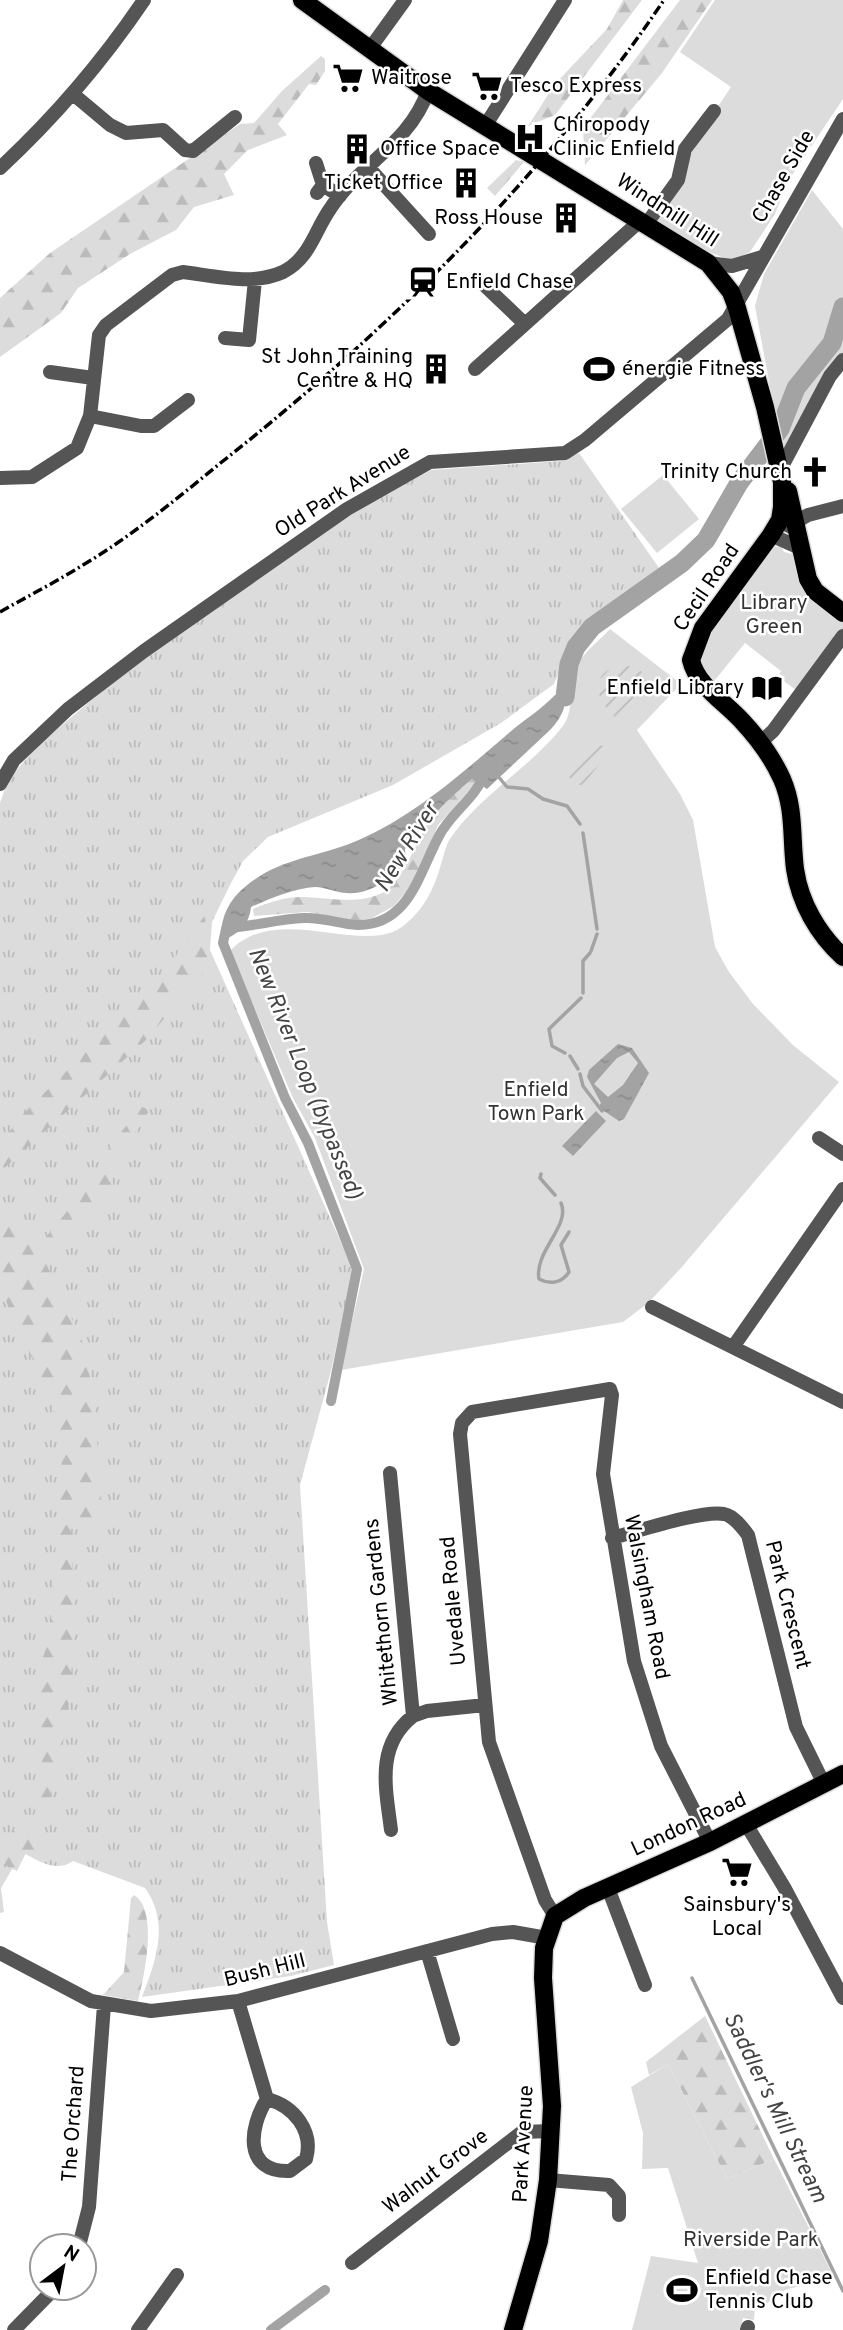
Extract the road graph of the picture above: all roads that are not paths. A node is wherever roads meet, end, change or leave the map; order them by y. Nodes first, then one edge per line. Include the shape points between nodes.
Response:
1 (144, 0) edge
2 (302, 0) edge
3 (405, 0) edge
4 (565, 0) edge
5 (371, 47) junction
6 (428, 91) junction
7 (73, 94) junction
8 (714, 111) dead end
9 (235, 117) dead end
10 (843, 119) edge
11 (485, 126) junction
12 (316, 163) dead end
13 (368, 167) junction
14 (0, 168) edge
15 (340, 196) junction
16 (644, 221) junction
17 (429, 234) dead end
18 (762, 257) junction
19 (708, 263) junction
20 (255, 280) junction
21 (482, 283) dead end
22 (737, 308) junction
23 (525, 324) junction
24 (225, 338) dead end
25 (843, 360) edge
26 (475, 369) dead end
27 (50, 372) dead end
28 (93, 378) junction
29 (188, 400) dead end
30 (90, 416) junction
31 (780, 477) junction
32 (0, 478) edge
33 (843, 506) edge
34 (797, 522) junction
35 (771, 534) junction
36 (800, 548) junction
37 (843, 613) edge
38 (843, 635) edge
39 (761, 742) junction
40 (0, 784) edge
41 (843, 957) edge
42 (819, 1138) dead end
43 (843, 1154) edge
44 (843, 1189) edge
45 (652, 1307) dead end
46 (733, 1347) junction
47 (610, 1389) joint
48 (843, 1402) edge
49 (390, 1473) dead end
50 (611, 1538) junction
51 (485, 1705) junction
52 (413, 1716) junction
53 (843, 1774) edge
54 (824, 1784) junction
55 (746, 1824) junction
56 (391, 1830) dead end
57 (710, 1842) junction
58 (608, 1888) junction
59 (555, 1916) junction
60 (547, 1938) junction
61 (427, 1951) junction
62 (0, 1953) edge
63 (645, 1985) dead end
64 (843, 1998) edge
65 (238, 2001) junction
66 (104, 2005) junction
67 (453, 2039) dead end
68 (267, 2099) junction
69 (551, 2131) junction
70 (548, 2180) junction
71 (618, 2216) dead end
72 (83, 2232) edge
73 (352, 2263) dead end
74 (177, 2275) dead end
75 (42, 2302) edge
76 (15, 2330) edge
77 (138, 2330) edge
78 (513, 2330) edge

1 - 7 street
2 - 5 main road, Windmill Hill
3 - 5 street
4 - 11 street
5 - 6 main road, Windmill Hill
6 - 11 main road, Windmill Hill
6 - 13 street via 405,134
7 - 9 street via 118,129 126,133 163,130 185,150 204,144
7 - 14 street
8 - 16 street via 685,149 677,180
10 - 18 street, Chase Side
11 - 16 main road, Windmill Hill
12 - 15 street via 320,189
13 - 15 street
13 - 17 street
15 - 20 street via 308,252 281,273
16 - 19 main road, Windmill Hill
16 - 23 street
18 - 19 street, Chase Side via 732,266
18 - 22 street, Chase Side
19 - 22 main road, Windmill Hill via 731,292
20 - 24 street via 249,340
20 - 28 street via 183,272 172,275 106,324 99,335
21 - 23 street
22 - 31 main road, Windmill Hill
22 - 40 street, Old Park Avenue via 565,453 430,463 347,509 68,709 14,760
23 - 26 street
25 - 31 street via 830,376
27 - 28 street
28 - 30 street
29 - 30 street via 154,426
30 - 32 street via 77,448 32,477
31 - 34 main road
31 - 35 main road, Cecil Road via 782,514
33 - 34 street, Cecil Road
34 - 35 street, Cecil Road
34 - 36 main road
35 - 36 street
35 - 39 main road, Cecil Road via 703,628 691,654 704,684
36 - 37 main road via 815,591
38 - 39 street
39 - 41 main road, Cecil Road via 781,776 792,813 795,869 802,896 823,936
42 - 43 street
44 - 46 street
45 - 46 street
46 - 48 street
47 - 50 street, Walsingham Road via 603,1475
47 - 51 street, Uvedale Road via 485,1409 472,1412 462,1423
49 - 52 street, Whitethorn Gardens
50 - 54 street, Park Crescent via 695,1517 724,1514 738,1522 748,1535 796,1727
50 - 57 street, Walsingham Road via 634,1661 661,1746
51 - 52 street, Whitethorn Gardens
51 - 59 street, Uvedale Road via 492,1754 545,1900
52 - 56 street via 401,1725 383,1767
53 - 54 main road, London Road
54 - 55 main road, London Road
55 - 57 main road, London Road
55 - 64 street
57 - 58 main road, London Road
58 - 59 main road, London Road
58 - 63 street
59 - 60 main road, Park Avenue
60 - 61 street, Bush Hill via 502,1933
60 - 69 main road, Park Avenue via 543,1987
61 - 65 street, Bush Hill
61 - 67 street
62 - 66 street, Bush Hill
65 - 66 street, Bush Hill via 151,2011
65 - 68 street
66 - 72 street, The Orchard via 89,2207
68 - 68 street via 288,2108 308,2140 306,2159 290,2171 270,2170 256,2151 254,2128
69 - 70 main road, Park Avenue
69 - 73 street, Walnut Grove via 522,2132
70 - 71 street via 609,2185 619,2196
70 - 78 main road, Park Avenue via 539,2241
74 - 77 street
75 - 76 street

